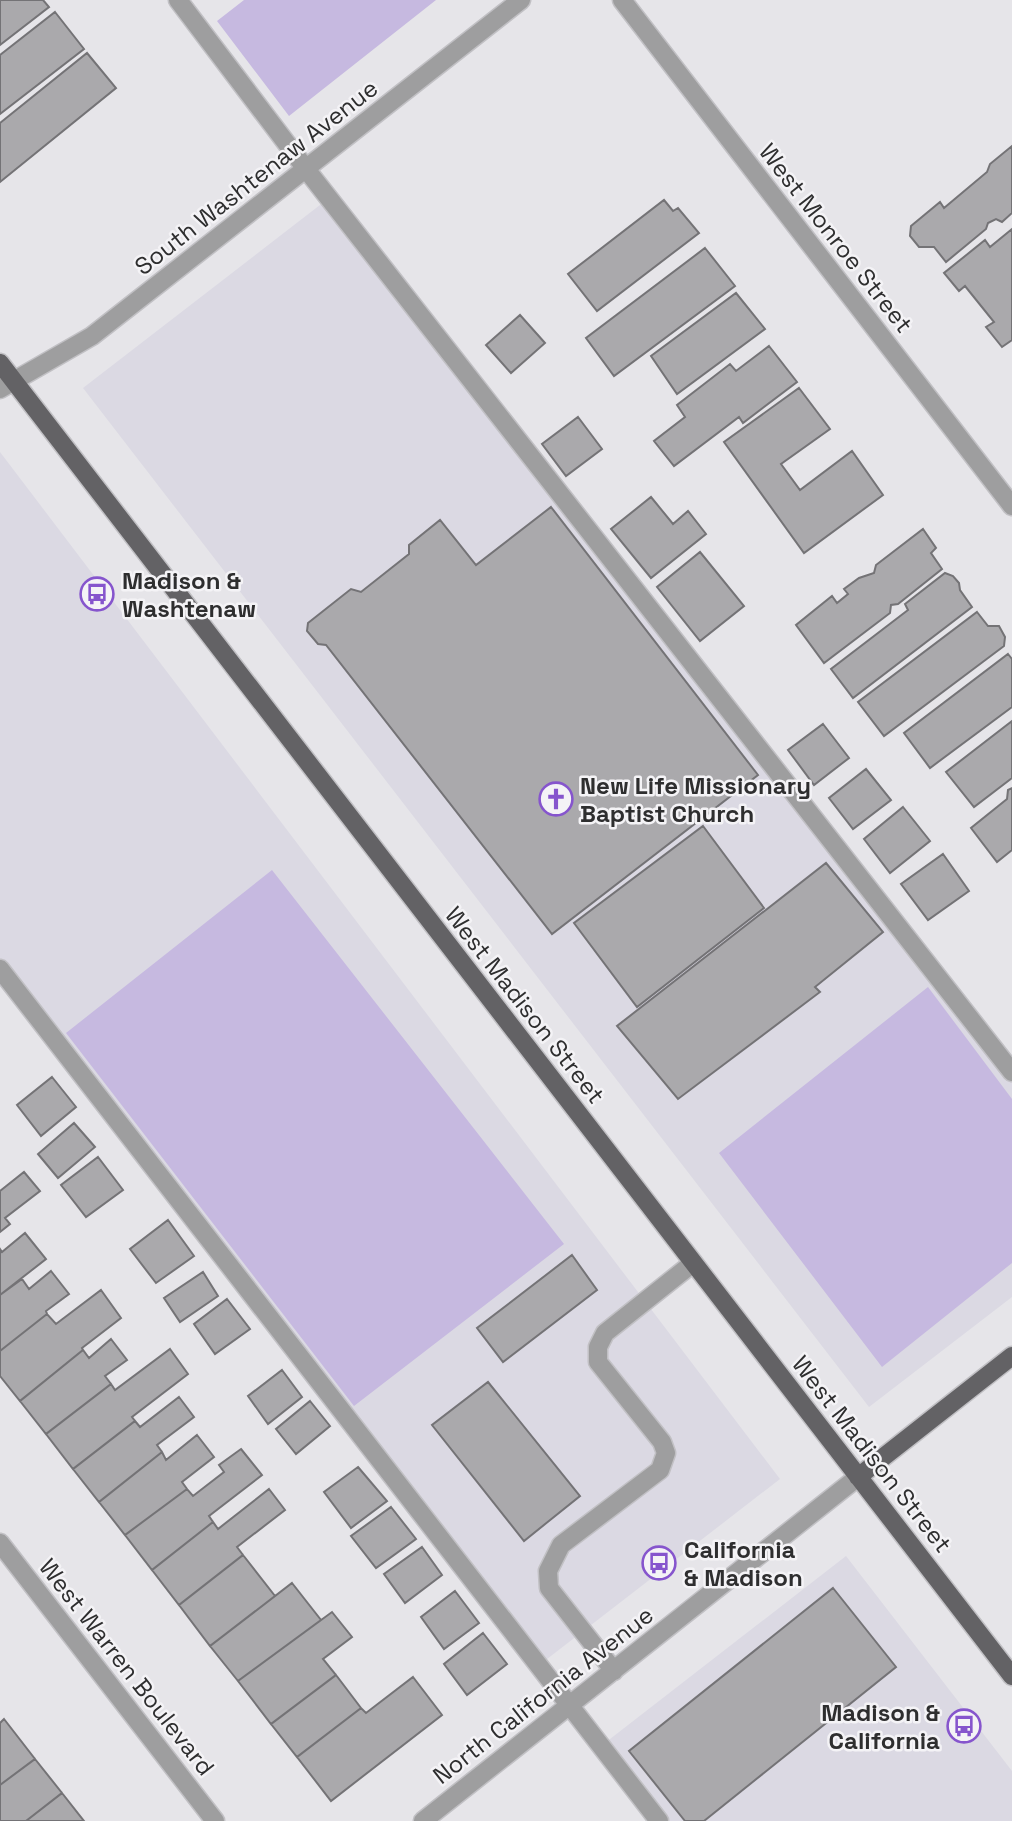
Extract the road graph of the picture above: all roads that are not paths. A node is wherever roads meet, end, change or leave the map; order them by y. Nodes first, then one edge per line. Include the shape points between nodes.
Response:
1 (178, 0) edge
2 (521, 0) edge
3 (622, 0) edge
4 (306, 169) junction
5 (0, 363) edge
6 (7, 385) edge
7 (1012, 506) edge
8 (0, 969) edge
9 (1012, 1072) edge
10 (693, 1262) junction
11 (1012, 1356) edge
12 (858, 1478) junction
13 (0, 1544) edge
14 (614, 1671) junction
15 (1012, 1676) edge
16 (569, 1706) junction
17 (215, 1821) edge
18 (423, 1821) edge
19 (659, 1821) edge

1 - 4 street
2 - 4 street, South Washtenaw Avenue
3 - 7 street, West Monroe Street
4 - 6 street, South Washtenaw Avenue via 92,336
4 - 9 street
5 - 6 main road, West Madison Street
6 - 10 main road, West Madison Street
8 - 16 street
10 - 12 main road, West Madison Street
10 - 14 street via 605,1334 598,1347 598,1362 662,1442 666,1453 660,1470 561,1545 548,1571 549,1588
11 - 12 main road
12 - 14 street, North California Avenue
12 - 15 main road, West Madison Street
13 - 17 street, West Warren Boulevard
14 - 16 street, North California Avenue
16 - 18 street, North California Avenue
16 - 19 street

